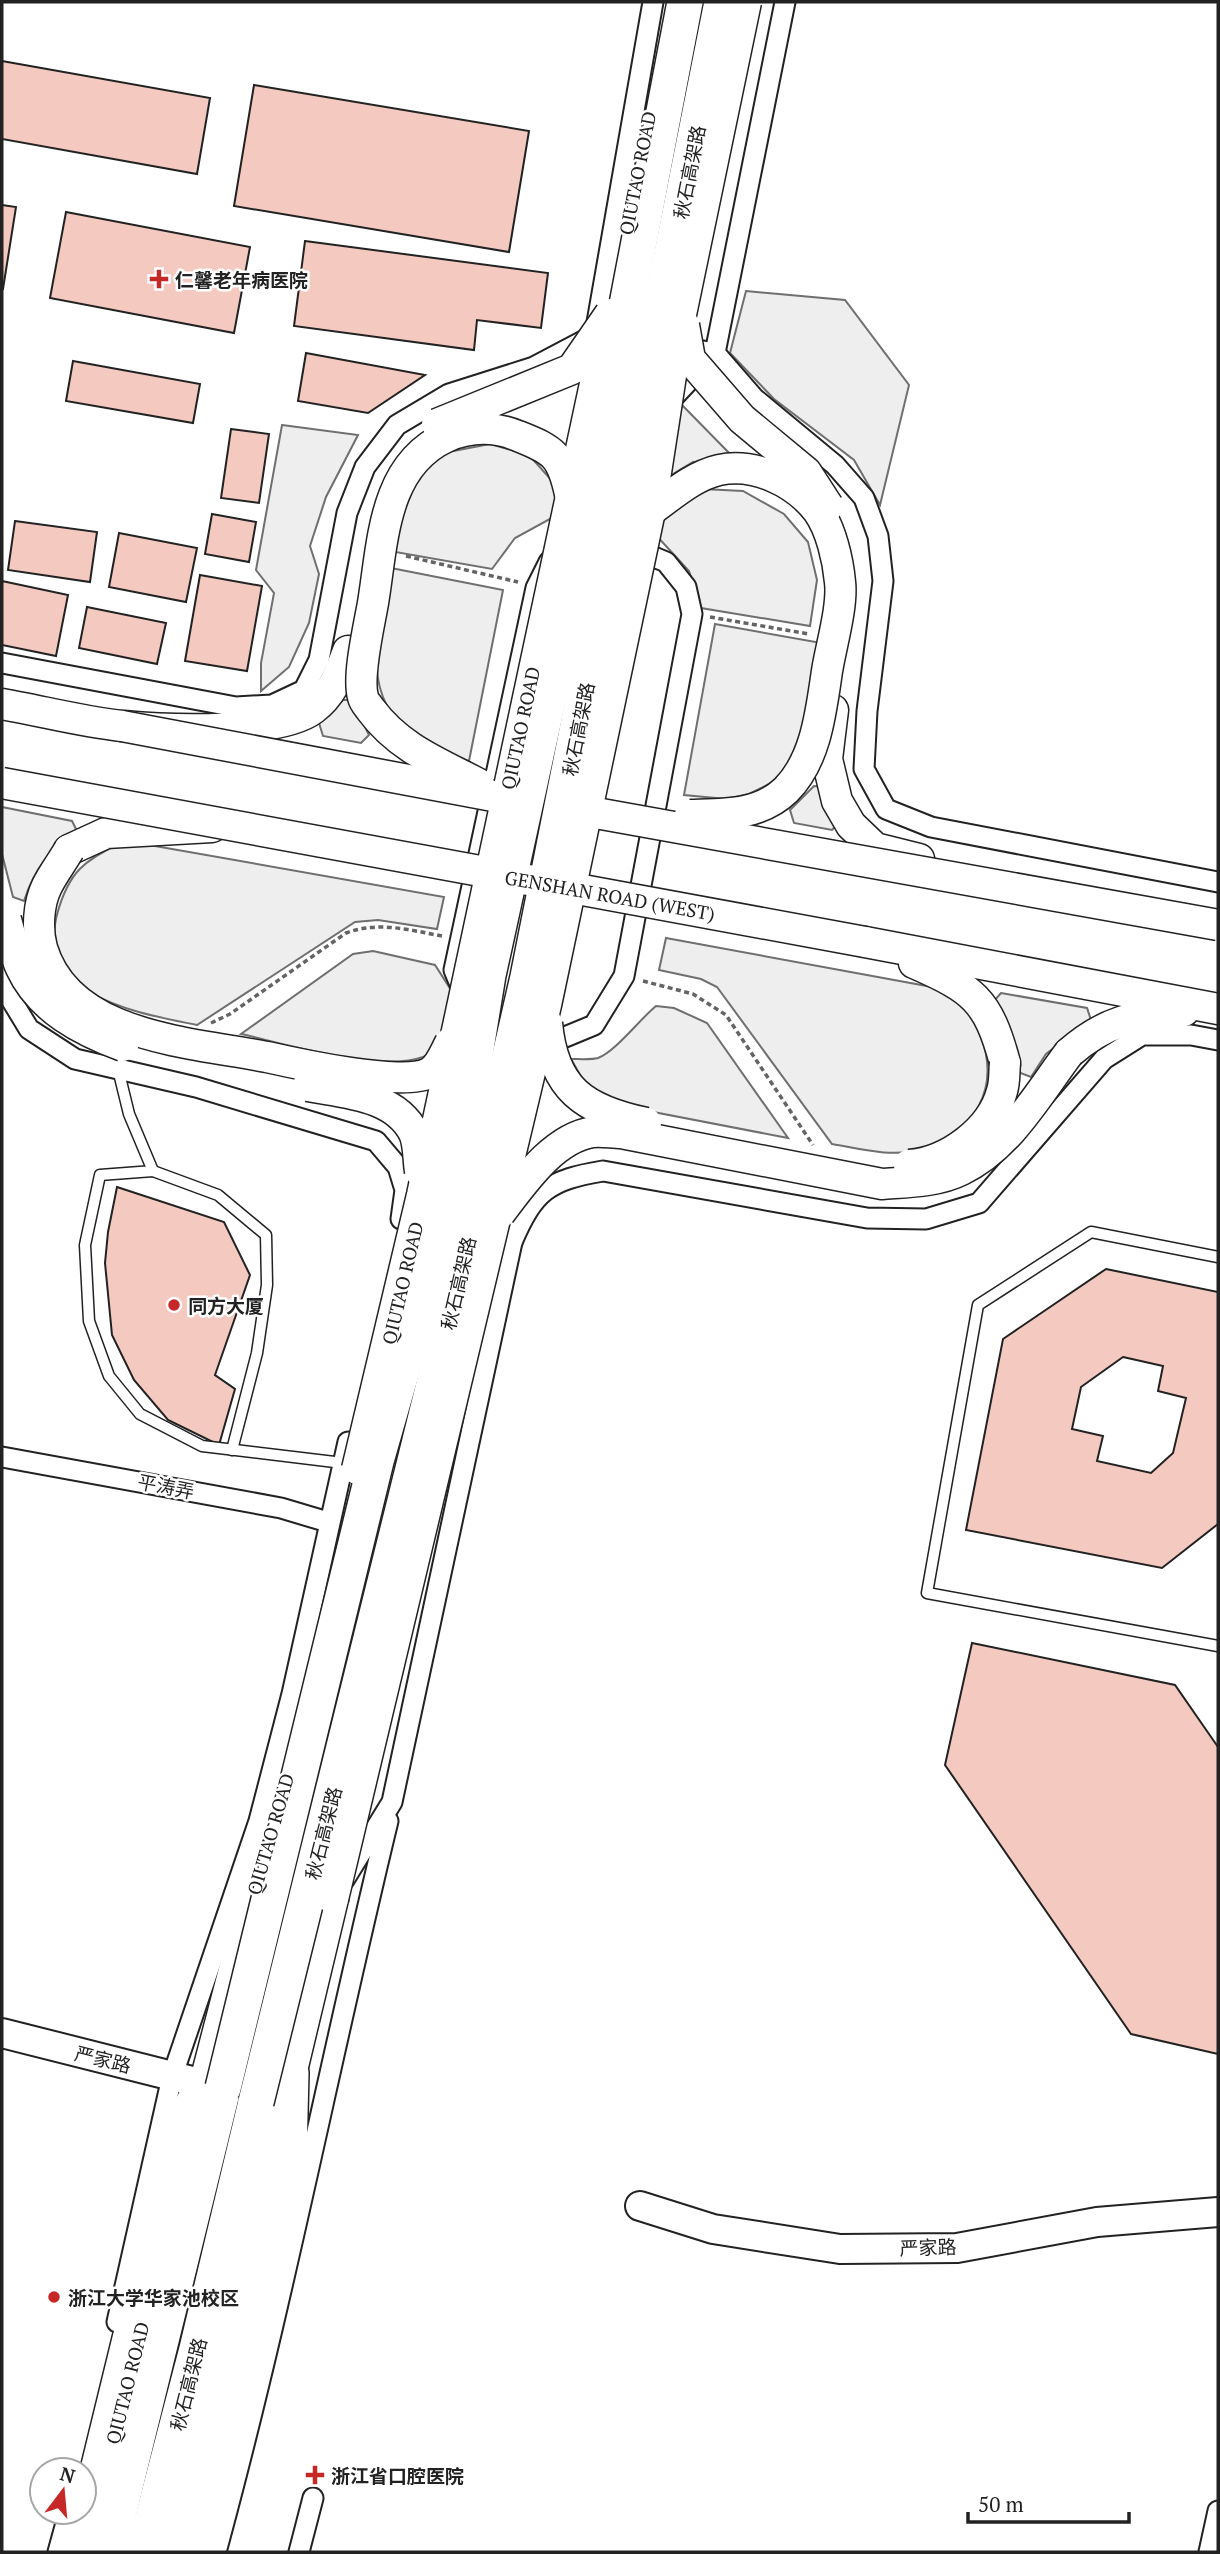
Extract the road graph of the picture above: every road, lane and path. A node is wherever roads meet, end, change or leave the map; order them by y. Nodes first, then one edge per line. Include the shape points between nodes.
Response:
1 (653, 2) edge
2 (668, 2) edge
3 (685, 2) edge
4 (722, 2) edge
5 (746, 2) edge
6 (785, 2) edge
7 (682, 309) junction
8 (602, 324) junction
9 (715, 352) junction
10 (570, 495) junction
11 (650, 511) junction
12 (624, 545) junction
13 (404, 556) dead end
14 (537, 588) junction
15 (692, 614) junction
16 (811, 634) dead end
17 (2, 663) edge
18 (2, 704) edge
19 (122, 726) junction
20 (2, 783) edge
21 (511, 800) junction
22 (623, 817) junction
23 (237, 826) junction
24 (1218, 882) edge
25 (1059, 895) junction
26 (2, 904) edge
27 (1218, 925) edge
28 (865, 942) junction
29 (454, 970) junction
30 (2, 975) edge
31 (624, 976) junction
32 (545, 1005) junction
33 (1215, 1008) edge
34 (456, 1030) junction
35 (209, 1034) dead end
36 (524, 1035) junction
37 (1218, 1040) edge
38 (118, 1069) junction
39 (815, 1148) dead end
40 (153, 1171) junction
41 (422, 1195) junction
42 (401, 1219) junction
43 (489, 1229) junction
44 (1218, 1257) edge
45 (232, 1450) junction
46 (2, 1457) edge
47 (343, 1463) junction
48 (328, 1522) junction
49 (1218, 1646) edge
50 (392, 1802) junction
51 (333, 1899) junction
52 (2, 2033) edge
53 (291, 2073) junction
54 (188, 2080) junction
55 (640, 2206) dead end
56 (1218, 2211) edge
57 (84, 2456) edge
58 (313, 2498) dead end
59 (1218, 2511) edge
60 (65, 2526) edge
61 (58, 2552) edge
62 (78, 2552) edge
63 (85, 2552) edge
64 (109, 2552) edge
65 (144, 2552) edge
66 (169, 2552) edge
67 (191, 2552) edge
68 (216, 2552) edge
69 (299, 2552) edge
70 (1209, 2552) edge

1 - 8 street
2 - 8 main road, QIUTAO ROAD
3 - 64 highway, 秋石高架路, bridge via 574,581 488,975 467,1104
4 - 65 highway, 秋石高架路, bridge via 528,977 434,1383
5 - 7 main road, bridge
6 - 9 street
7 - 11 main road, bridge
7 - 25 main road, bridge via 690,359 742,419 806,472 849,552 852,588 827,759 837,801 851,825 875,848
8 - 9 street
8 - 10 main road, QIUTAO ROAD, bridge
8 - 12 street via 644,412
8 - 17 street via 534,367 449,394 397,425 365,467 346,513 319,660 304,690 272,705 236,706
8 - 19 main road, bridge via 572,369 449,417 421,432 393,460 372,496 348,651 334,689 311,710 283,722 253,726
9 - 12 street via 654,417
9 - 24 street via 754,398 842,473 864,498 878,536 883,581 864,769 886,809 931,827
10 - 21 main road, bridge via 564,465 541,445 507,431 465,429 430,445 406,470 390,501 364,652 362,698 406,747
10 - 34 main road, QIUTAO ROAD, bridge
11 - 22 main road, bridge via 692,481 719,470 747,468 775,476 818,511 841,584 814,738 804,765 785,791 742,814
11 - 32 main road, bridge
12 - 14 street via 568,541 549,562
12 - 15 street via 666,562 686,587
13 - 14 path
14 - 29 street
15 - 16 path
15 - 31 street
18 - 19 main road
19 - 21 main road, bridge
20 - 23 main road, GENSHAN ROAD (WEST), bridge
21 - 22 main road, bridge
22 - 25 main road, bridge
23 - 28 main road, GENSHAN ROAD (WEST), bridge
23 - 34 main road, bridge via 106,833 69,850 45,888 37,933 49,971 69,997 148,1034 345,1073 428,1074 440,1063
25 - 27 main road, bridge
26 - 41 main road, bridge via 21,969 66,1021 144,1054 377,1100 403,1117 415,1135
28 - 32 main road, bridge via 962,984 981,1004 996,1031 1005,1063 1002,1091 975,1135 918,1164 878,1168 626,1119 592,1107 571,1091 558,1073 550,1052
28 - 33 main road, GENSHAN ROAD (WEST)
29 - 35 path via 446,937 392,926 365,926 346,933 230,1014 212,1021
29 - 36 street via 472,1013
30 - 38 street via 29,1029 75,1059
31 - 36 street via 594,1025 565,1037
31 - 39 path via 693,994 726,1015
32 - 43 main road, bridge
33 - 43 main road, bridge via 1124,1018 1093,1032 1069,1053 1012,1129 960,1171 882,1184 621,1133 592,1132 557,1149 533,1169
34 - 41 main road, QIUTAO ROAD, bridge
36 - 43 street
37 - 43 street via 1142,1035 1104,1059 979,1203 926,1219 867,1218 603,1171 570,1176 545,1190 526,1210
38 - 40 lane via 129,1114
38 - 42 street via 196,1087 376,1141 398,1167 405,1190
40 - 45 lane via 218,1195 265,1236 267,1285 261,1326
40 - 45 lane via 100,1175 85,1245 89,1321 108,1376 140,1414 202,1446
41 - 54 main road, QIUTAO ROAD, bridge via 290,1761 236,1954
42 - 43 street
42 - 47 street
43 - 50 street
43 - 51 main road, bridge
44 - 49 lane via 1091,1232 978,1305 927,1593
45 - 47 lane
46 - 48 street, 平涛弄 via 281,1508
47 - 48 street
48 - 54 street via 292,1694
50 - 51 street
50 - 68 street via 345,1994 299,2223
51 - 53 main road
52 - 54 street, 严家路
53 - 66 main road
53 - 67 highway via 289,2157 281,2220
54 - 57 street
54 - 62 highway via 183,2122
54 - 63 main road, QIUTAO ROAD
55 - 56 street, 严家路 via 713,2229 840,2249 957,2248 1097,2222
58 - 69 street
59 - 70 street
60 - 61 street

